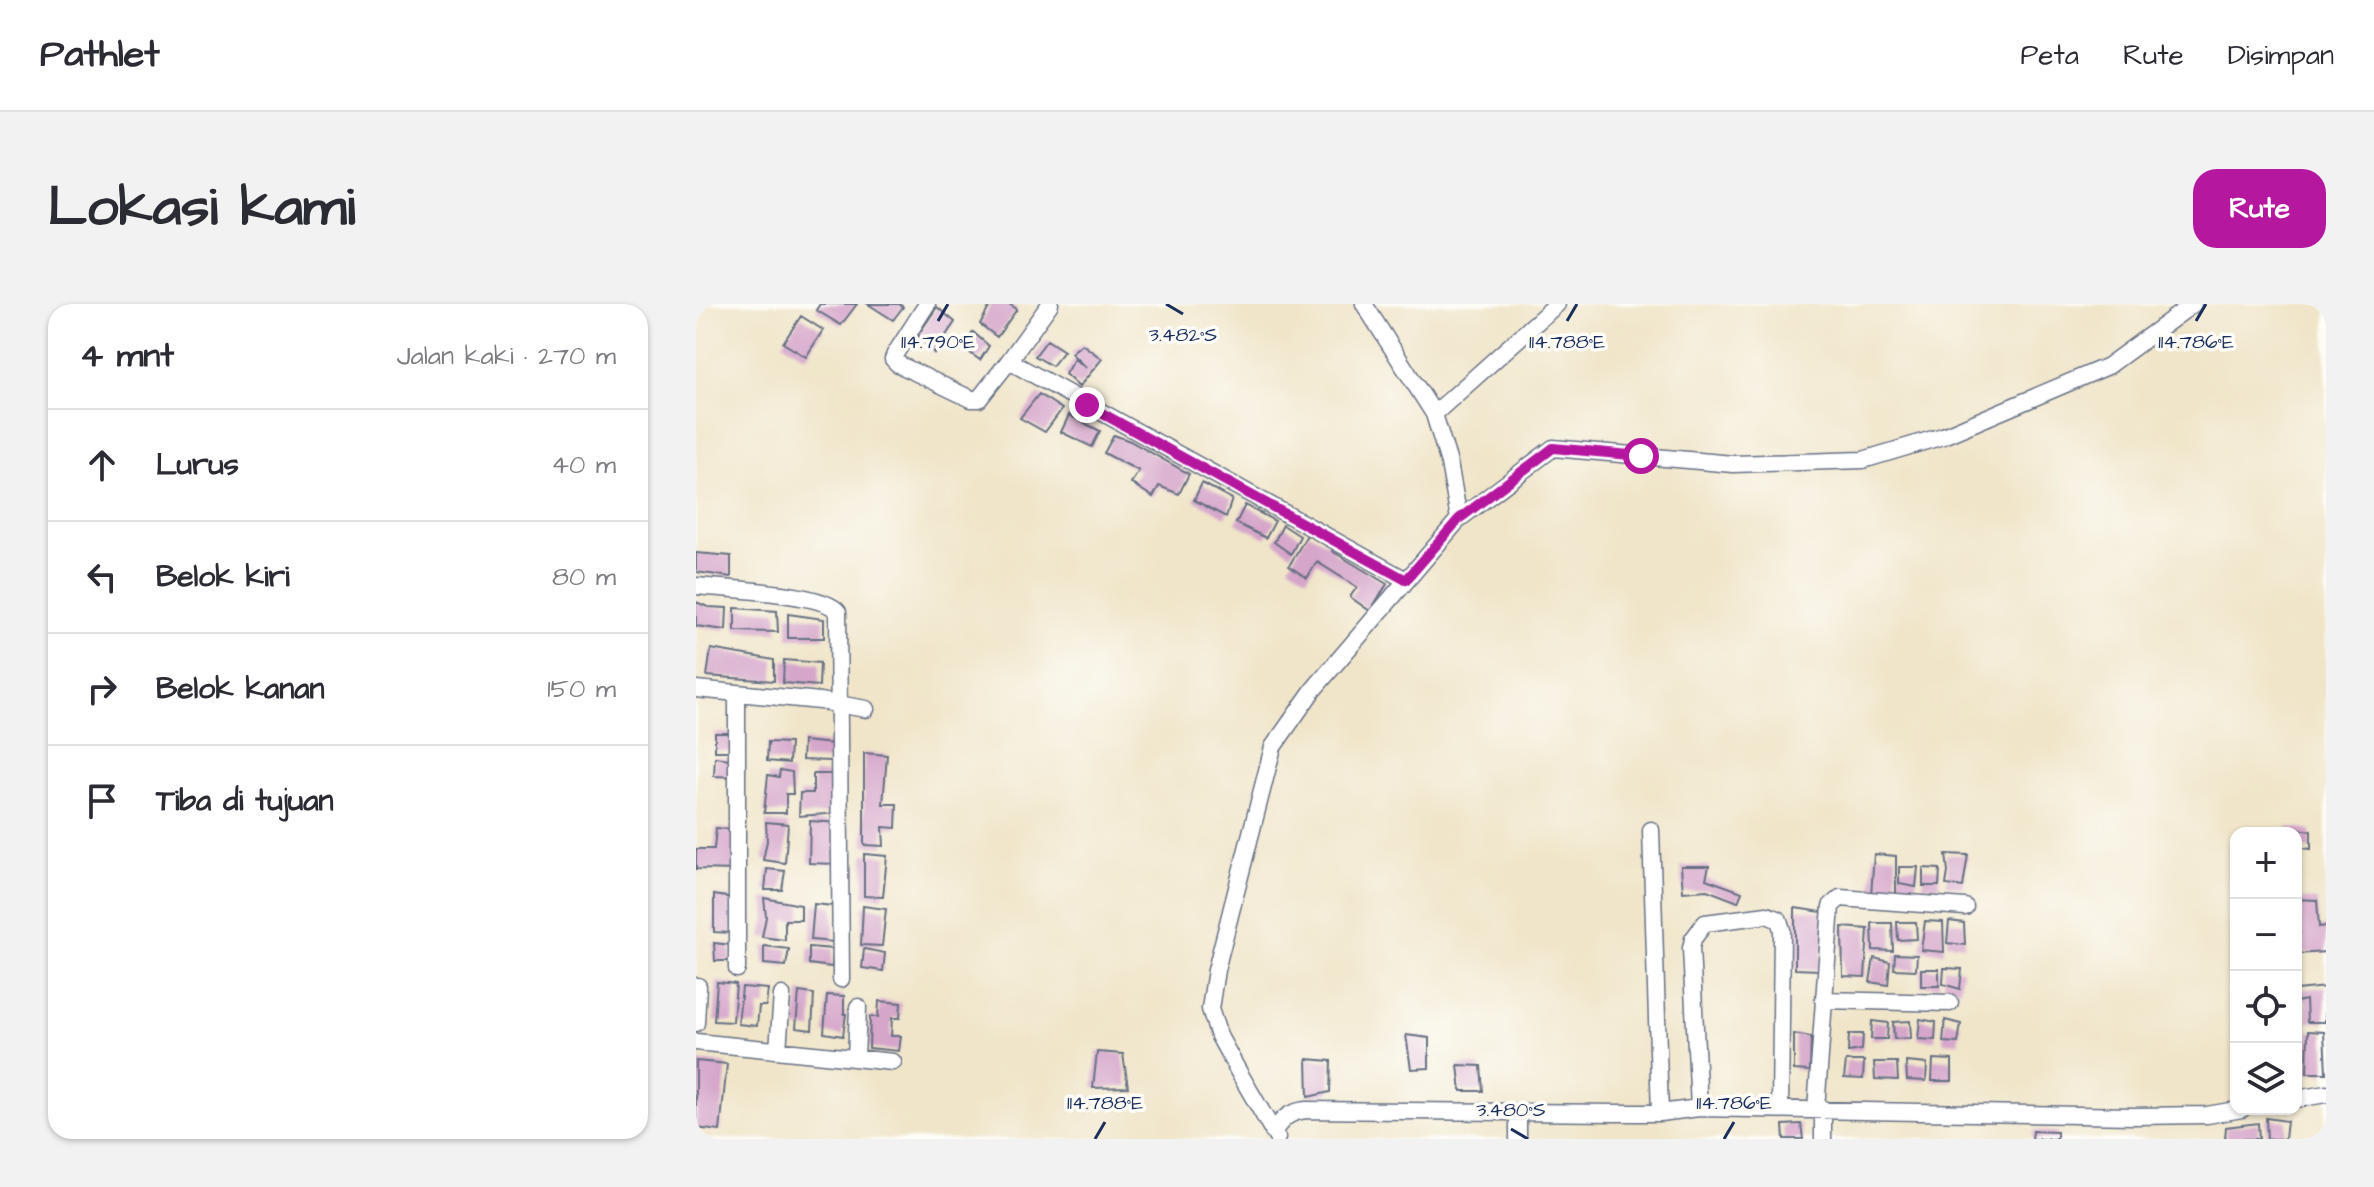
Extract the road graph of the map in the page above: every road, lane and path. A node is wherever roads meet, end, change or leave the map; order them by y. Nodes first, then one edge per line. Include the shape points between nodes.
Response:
1 (927, 304) edge
2 (1050, 304) edge
3 (1364, 304) edge
4 (1557, 304) edge
5 (2193, 304) edge
6 (1009, 361) junction
7 (1434, 414) junction
8 (1459, 519) junction
9 (1406, 580) junction
10 (696, 586) edge
11 (696, 689) edge
12 (737, 693) junction
13 (840, 704) junction
14 (866, 709) dead end
15 (1651, 830) dead end
16 (1965, 907) dead end
17 (737, 969) dead end
18 (841, 979) dead end
19 (698, 986) dead end
20 (782, 995) dead end
21 (1823, 1000) junction
22 (1950, 1003) dead end
23 (858, 1007) dead end
24 (696, 1023) edge
25 (696, 1042) edge
26 (778, 1050) junction
27 (856, 1058) junction
28 (893, 1062) dead end
29 (2326, 1094) edge
30 (2302, 1098) edge
31 (1699, 1108) junction
32 (1780, 1109) junction
33 (1820, 1109) junction
34 (2230, 1111) edge
35 (1518, 1112) junction
36 (1660, 1113) junction
37 (1276, 1135) edge
38 (1518, 1139) edge
39 (1823, 1139) edge

1 - 6 street via 895,354 898,364 979,399
2 - 6 street
3 - 7 street
4 - 7 street
5 - 8 street via 2108,366 1943,436 1863,460 1733,464 1553,448
6 - 9 street
7 - 8 street
8 - 9 street
9 - 37 street via 1313,690 1273,747 1216,970 1212,1019
10 - 13 street via 801,597 834,607
11 - 12 street
12 - 13 street
12 - 17 street
13 - 14 street
13 - 18 street
15 - 36 street
16 - 21 street via 1840,898 1829,913
19 - 24 street
20 - 26 street
21 - 22 street
21 - 33 street
23 - 27 street
25 - 26 street
26 - 27 street
27 - 28 street
29 - 30 street
31 - 32 street
31 - 32 street via 1693,939 1705,923 1767,915 1779,920 1782,930
31 - 36 street
32 - 33 street
33 - 34 street via 2134,1116
33 - 39 street
35 - 36 street
35 - 37 street via 1294,1111
35 - 38 street

